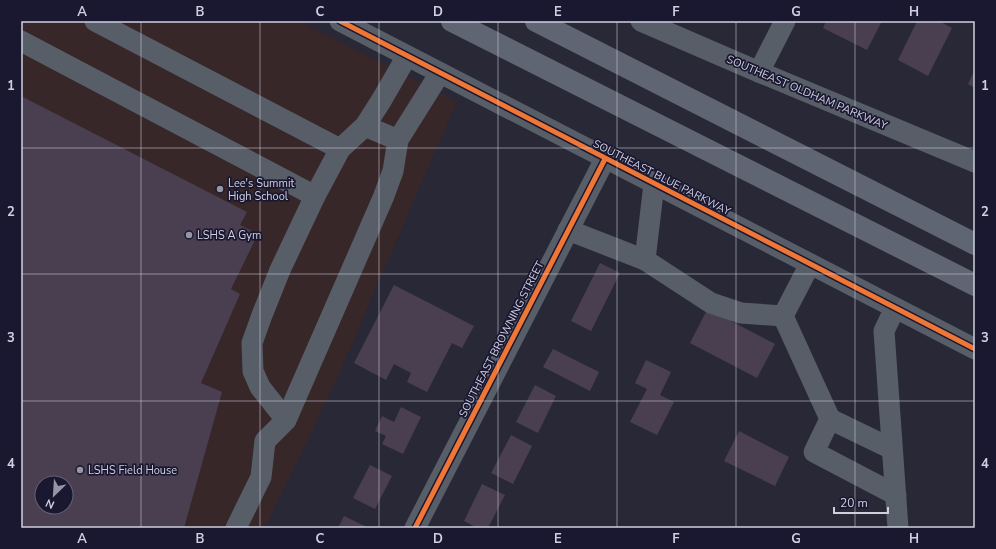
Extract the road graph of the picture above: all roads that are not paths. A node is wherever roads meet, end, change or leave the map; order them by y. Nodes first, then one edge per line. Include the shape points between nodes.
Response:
1 (95, 21) edge
2 (340, 21) edge
3 (452, 21) edge
4 (536, 21) edge
5 (785, 21) edge
6 (651, 23) edge
7 (21, 41) edge
8 (407, 56) junction
9 (759, 72) junction
10 (440, 73) junction
11 (366, 126) junction
12 (398, 140) junction
13 (340, 149) junction
14 (605, 158) junction
15 (975, 162) edge
16 (654, 184) junction
17 (315, 196) junction
18 (568, 230) junction
19 (975, 244) edge
20 (645, 260) junction
21 (810, 264) junction
22 (975, 285) edge
23 (895, 308) junction
24 (783, 316) junction
25 (975, 349) edge
26 (830, 419) junction
27 (286, 420) junction
28 (892, 449) junction
29 (896, 496) junction
30 (236, 528) edge
31 (415, 528) edge
32 (899, 528) edge

1 - 13 street
2 - 8 street, SOUTHEAST BLUE PARKWAY
3 - 22 highway
4 - 19 highway
5 - 9 street
6 - 9 street, SOUTHEAST OLDHAM PARKWAY
7 - 17 street
8 - 10 street, SOUTHEAST BLUE PARKWAY
8 - 11 street
9 - 15 street, SOUTHEAST OLDHAM PARKWAY
10 - 12 street
10 - 14 street, SOUTHEAST BLUE PARKWAY
11 - 12 street
11 - 13 street
12 - 27 street via 393,171 383,198
13 - 17 street
14 - 16 street, SOUTHEAST BLUE PARKWAY
14 - 18 street, SOUTHEAST BROWNING STREET
16 - 20 street
16 - 21 street, SOUTHEAST BLUE PARKWAY
17 - 27 street via 280,270 252,343 253,371 260,387
18 - 20 street
18 - 31 street, SOUTHEAST BROWNING STREET
20 - 24 street via 711,303 741,313
21 - 23 street, SOUTHEAST BLUE PARKWAY
21 - 24 street
23 - 25 street, SOUTHEAST BLUE PARKWAY
23 - 28 street via 884,331
24 - 26 street
26 - 28 street
26 - 29 street via 814,452
27 - 30 street via 265,441 261,477
28 - 29 street
29 - 32 street

